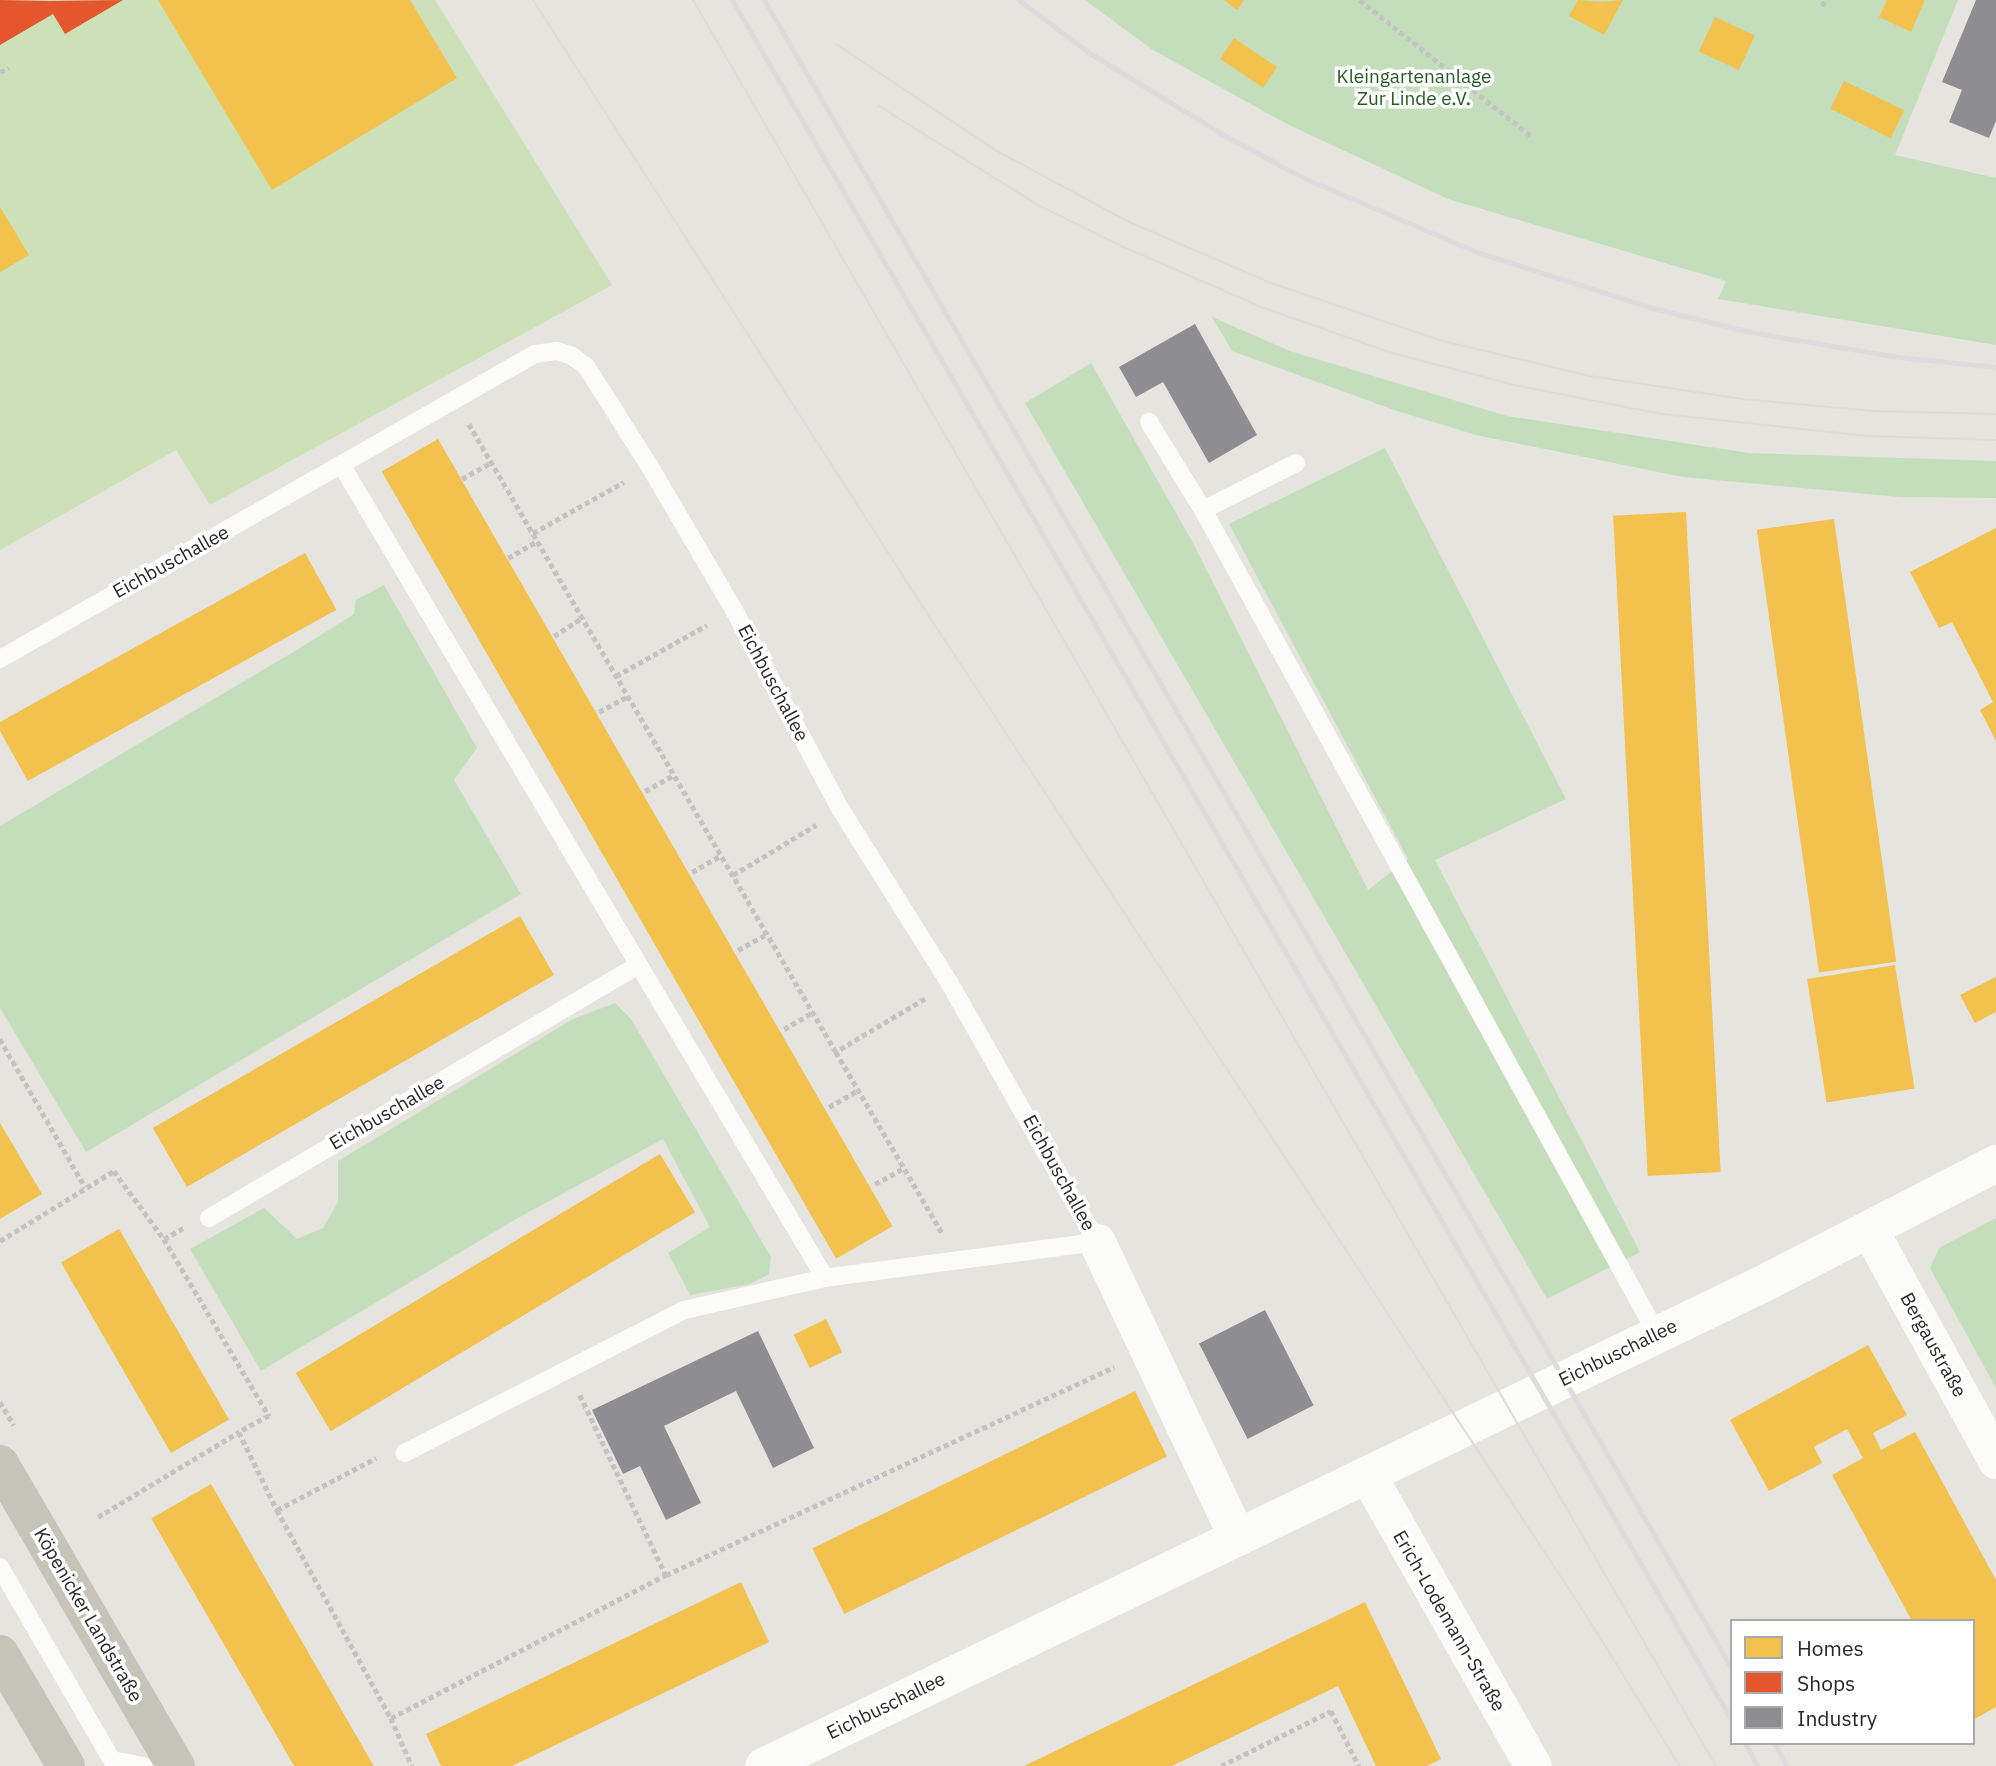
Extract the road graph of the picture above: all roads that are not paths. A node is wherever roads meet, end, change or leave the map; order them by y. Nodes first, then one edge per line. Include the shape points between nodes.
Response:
1 (1149, 422) dead end
2 (1296, 463) dead end
3 (342, 466) junction
4 (1203, 510) junction
5 (0, 659) edge
6 (638, 965) junction
7 (1996, 1163) edge
8 (209, 1218) dead end
9 (1869, 1229) junction
10 (1097, 1241) junction
11 (825, 1278) junction
12 (1657, 1334) junction
13 (405, 1454) road end
14 (1996, 1460) edge
15 (0, 1464) edge
16 (1367, 1474) junction
17 (1237, 1537) junction
18 (0, 1567) edge
19 (0, 1654) edge
20 (66, 1766) edge
21 (143, 1766) edge
22 (176, 1766) edge
23 (763, 1766) edge
24 (1533, 1766) edge

1 - 4 lane
2 - 4 lane
3 - 5 lane, Eichbuschallee
3 - 6 lane
3 - 10 lane, Eichbuschallee via 535,354 557,351 586,366 734,610 841,810 950,984
4 - 12 lane
6 - 8 lane, Eichbuschallee
6 - 11 lane
7 - 9 street, Eichbuschallee
9 - 12 street, Eichbuschallee
9 - 14 street, Bergaustraße
10 - 11 lane, Eichbuschallee
10 - 17 street, Eichbuschallee
11 - 13 lane, Eichbuschallee via 684,1310
12 - 16 street, Eichbuschallee
15 - 22 main road, Köpenicker Landstraße
16 - 17 street, Eichbuschallee
16 - 24 street, Erich-Lodemann-Straße
17 - 23 street, Eichbuschallee
18 - 21 lane via 112,1759
19 - 20 main road

